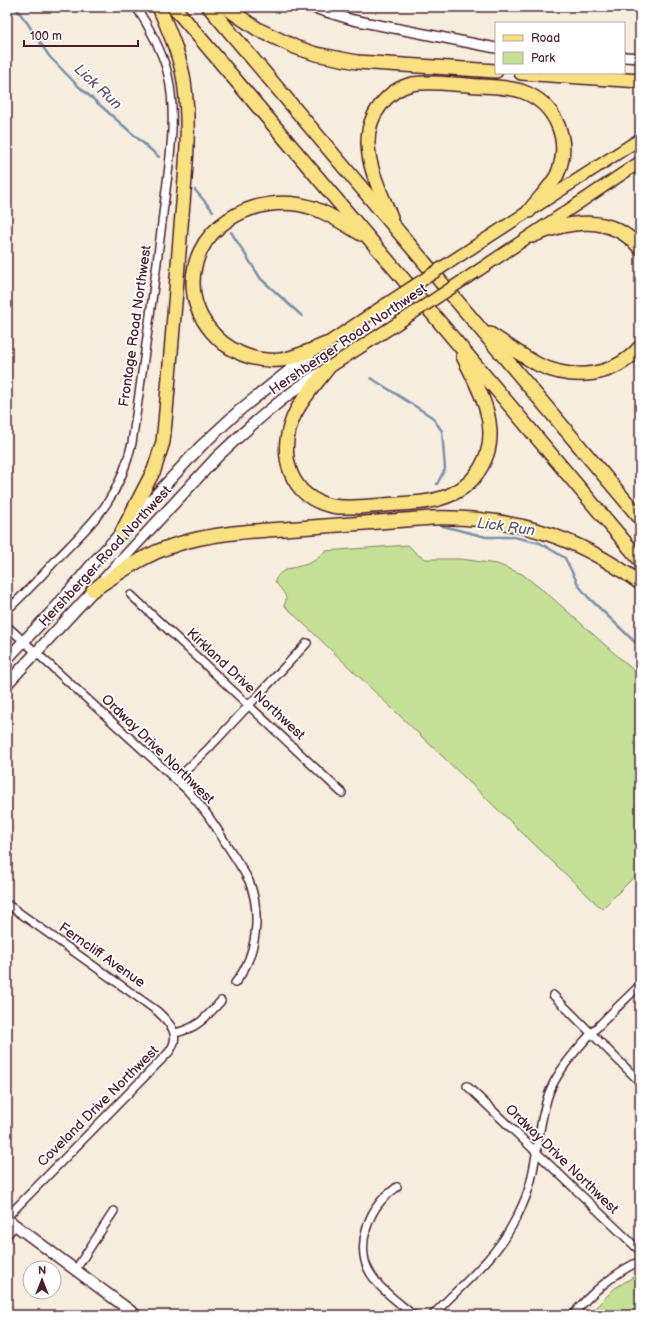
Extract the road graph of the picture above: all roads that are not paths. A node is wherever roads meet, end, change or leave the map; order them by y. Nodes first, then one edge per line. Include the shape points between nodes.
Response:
1 (136, 7) edge
2 (158, 7) edge
3 (174, 7) edge
4 (209, 7) edge
5 (225, 7) edge
6 (310, 7) edge
7 (495, 48) edge
8 (625, 57) edge
9 (640, 58) edge
10 (495, 71) edge
11 (536, 74) edge
12 (640, 81) edge
13 (640, 139) edge
14 (640, 162) edge
15 (529, 211) junction
16 (395, 228) junction
17 (532, 236) junction
18 (370, 239) junction
19 (640, 248) edge
20 (479, 328) junction
21 (456, 342) junction
22 (326, 344) junction
23 (640, 347) edge
24 (328, 368) junction
25 (640, 518) edge
26 (122, 532) junction
27 (640, 560) edge
28 (640, 583) edge
29 (93, 590) junction
30 (131, 595) dead end
31 (7, 610) edge
32 (7, 626) edge
33 (24, 641) junction
34 (306, 643) dead end
35 (36, 652) junction
36 (7, 659) edge
37 (7, 684) edge
38 (249, 705) junction
39 (176, 780) junction
40 (342, 793) dead end
41 (7, 904) edge
42 (236, 983) dead end
43 (640, 985) edge
44 (553, 995) dead end
45 (221, 1001) dead end
46 (175, 1033) junction
47 (592, 1034) junction
48 (640, 1082) edge
49 (467, 1086) dead end
50 (536, 1151) junction
51 (397, 1186) dead end
52 (114, 1211) dead end
53 (10, 1220) edge
54 (7, 1235) edge
55 (640, 1252) edge
56 (640, 1261) edge
57 (76, 1269) junction
58 (136, 1315) edge
59 (413, 1315) edge
60 (433, 1315) edge
61 (573, 1315) edge

1 - 31 street, Frontage Road Northwest via 165,63 172,114 157,263 132,443 122,477 108,503 82,535
2 - 26 highway via 179,60 184,80 188,122 162,442 154,470
3 - 18 highway
4 - 16 highway
5 - 10 highway via 274,38 328,57 357,62
6 - 7 street via 354,20
8 - 9 street
11 - 12 highway
13 - 15 main road, Hershberger Road Northwest
14 - 17 main road, Hershberger Road Northwest
15 - 16 highway via 556,176 562,156 562,140 558,125 546,107 528,94 509,88 422,83 404,87 389,96 377,110 370,126 368,151 371,166
15 - 22 main road, Hershberger Road Northwest, bridge
16 - 20 highway
17 - 19 highway via 571,223 595,223 629,237
17 - 24 main road, Hershberger Road Northwest, bridge
18 - 21 highway
18 - 22 highway via 313,208 298,204 274,203 247,210 226,220 208,238 197,258 193,288 199,311 209,328 229,347 250,357 281,360
20 - 23 highway via 539,364 552,370 578,375 613,368 631,357
20 - 25 highway
21 - 24 highway via 486,409 489,421 488,447 483,463 471,480 454,493 435,500 344,507 316,500 300,487 288,463 286,442 289,429 299,406
21 - 27 highway
22 - 26 main road, Hershberger Road Northwest via 241,409 201,446
24 - 29 main road, Hershberger Road Northwest via 274,406 242,433
26 - 33 main road, Hershberger Road Northwest
28 - 29 highway via 584,548 561,538 513,524 457,517 270,530 196,539 149,556
29 - 35 main road, Hershberger Road Northwest
30 - 38 street, Kirkland Drive Northwest
32 - 33 street, Ordway Drive Northwest
33 - 35 street, Ordway Drive Northwest
33 - 36 main road, Hershberger Road Northwest
34 - 38 street
35 - 37 main road, Hershberger Road Northwest
35 - 39 street, Ordway Drive Northwest
38 - 39 street
38 - 40 street, Kirkland Drive Northwest
39 - 42 street, Ordway Drive Northwest via 209,815 243,870 252,893 256,919 255,936 246,965
41 - 46 street, Ferncliff Avenue via 157,1011
43 - 47 street
44 - 47 street
45 - 46 street via 198,1024
46 - 53 street, Coveland Drive Northwest via 174,1044 169,1052
47 - 48 street
47 - 50 street via 560,1071 554,1082 544,1108
49 - 50 street, Ordway Drive Northwest
50 - 55 street, Ordway Drive Northwest
50 - 60 street via 529,1188 512,1226 492,1254
51 - 59 street via 381,1201 371,1216 365,1239 365,1261 379,1285
52 - 57 street
53 - 54 street, Coveland Drive Northwest
53 - 57 main road
56 - 61 street via 592,1293
57 - 58 main road

